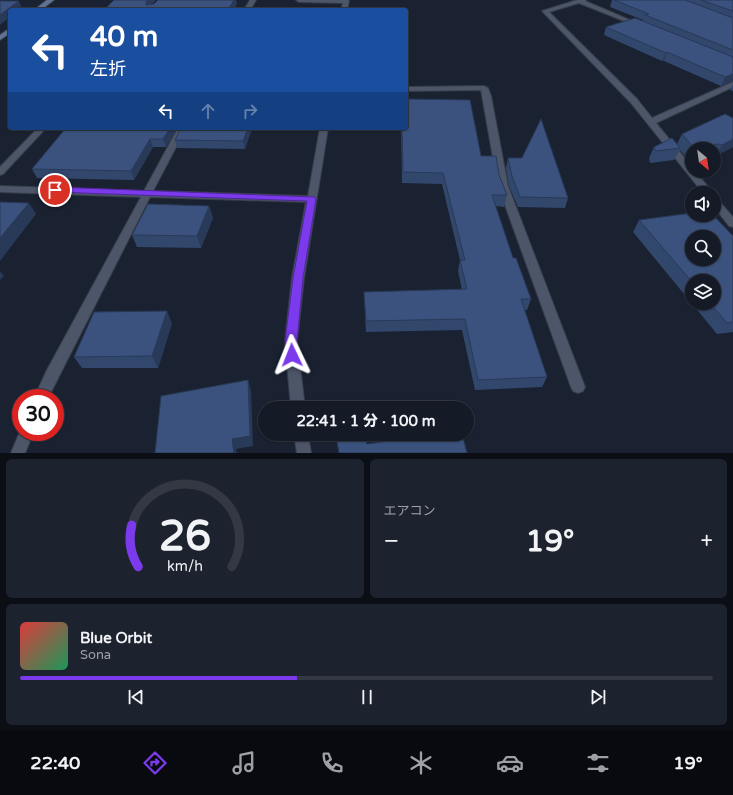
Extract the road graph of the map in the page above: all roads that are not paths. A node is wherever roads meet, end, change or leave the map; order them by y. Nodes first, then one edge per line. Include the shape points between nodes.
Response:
1 (51, 0) edge
2 (299, 0) edge
3 (582, 1) edge
4 (40, 8) edge
5 (344, 8) edge
6 (645, 28) edge
7 (8, 32) edge
8 (0, 38) edge
9 (733, 84) edge
10 (408, 89) edge
11 (651, 122) junction
12 (40, 130) edge
13 (181, 130) edge
14 (324, 130) edge
15 (0, 172) edge
16 (702, 186) edge
17 (0, 189) edge
18 (147, 192) junction
19 (312, 199) junction
20 (721, 209) edge
21 (733, 224) edge
22 (578, 387) dead end
23 (45, 389) edge
24 (297, 401) edge
25 (23, 441) edge
26 (302, 441) edge
27 (18, 453) edge
28 (304, 453) edge

1 - 4 street
2 - 5 street via 346,1
3 - 6 street
3 - 11 street via 545,11 634,101
7 - 8 street
9 - 11 street
10 - 22 street via 484,88 503,186
11 - 16 street
12 - 15 street
13 - 18 street
14 - 19 street
17 - 18 street
18 - 19 street
18 - 23 street
19 - 24 street via 298,278 291,341
20 - 21 street
25 - 27 street
26 - 28 street

